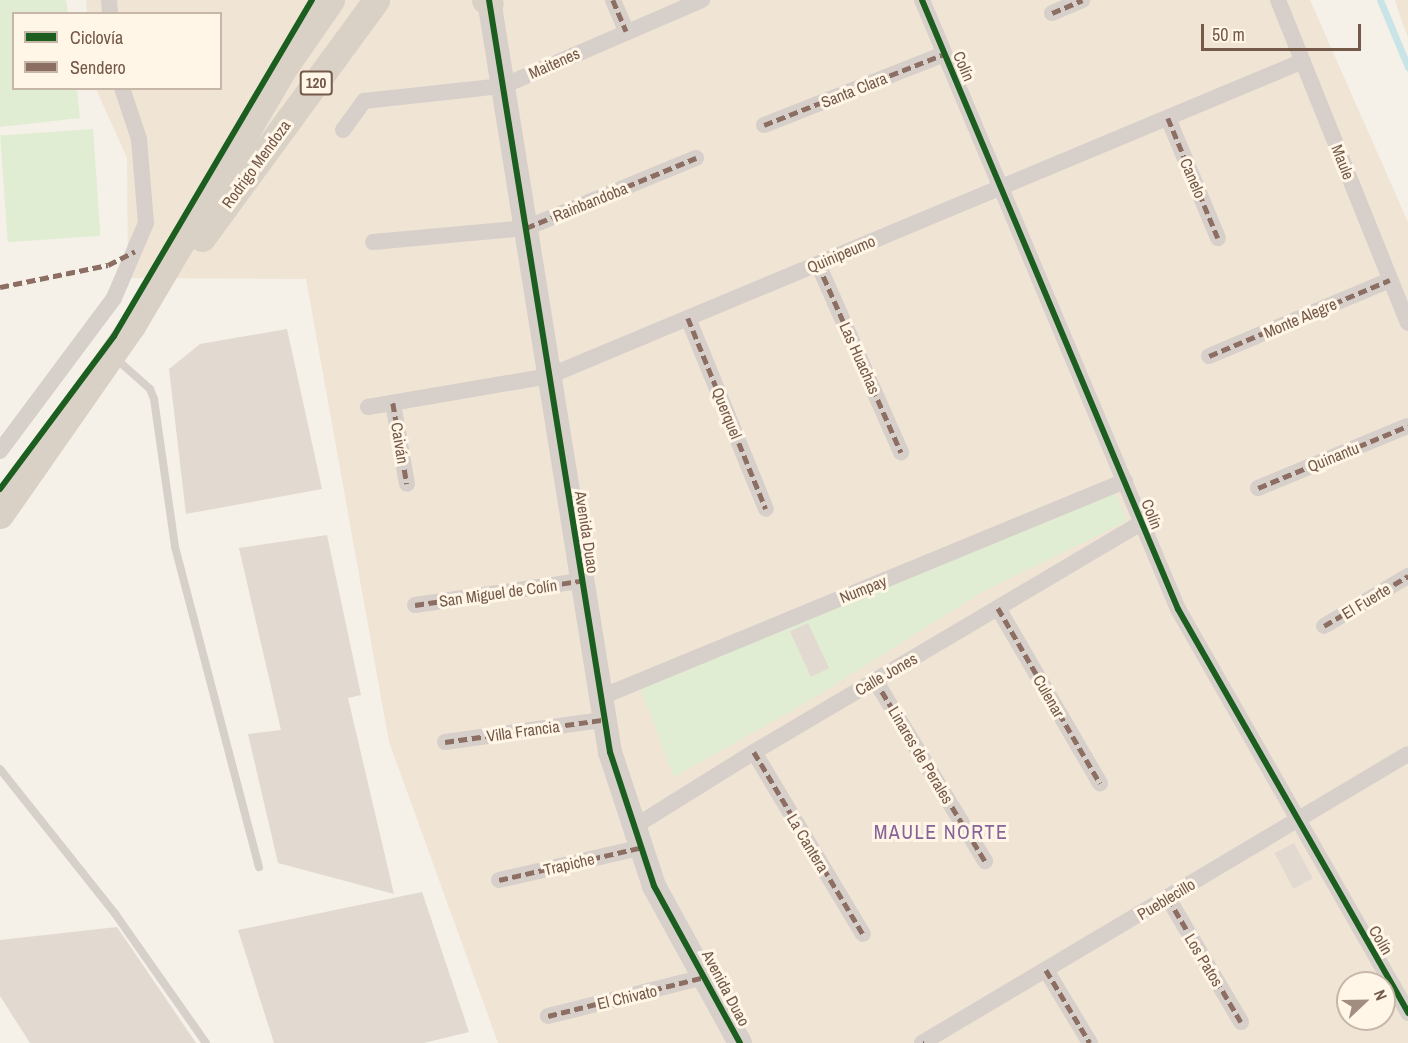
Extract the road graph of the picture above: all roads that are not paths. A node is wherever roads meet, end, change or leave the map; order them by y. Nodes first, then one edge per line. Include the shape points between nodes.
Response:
1 (331, 0) edge
2 (376, 0) edge
3 (613, 0) edge
4 (702, 0) edge
5 (922, 0) edge
6 (1082, 0) edge
7 (1278, 0) edge
8 (488, 2) edge
9 (1052, 13) dead end
10 (626, 31) junction
11 (944, 54) junction
12 (1303, 62) junction
13 (503, 86) junction
14 (123, 90) edge
15 (1168, 118) junction
16 (764, 125) dead end
17 (343, 130) dead end
18 (696, 158) dead end
19 (1000, 188) junction
20 (526, 228) junction
21 (1218, 238) dead end
22 (373, 242) dead end
23 (818, 264) junction
24 (1390, 280) junction
25 (688, 318) junction
26 (1408, 323) edge
27 (132, 326) junction
28 (113, 356) junction
29 (1209, 356) dead end
30 (549, 376) junction
31 (393, 403) junction
32 (368, 407) dead end
33 (1408, 426) edge
34 (0, 451) edge
35 (901, 452) dead end
36 (1125, 481) junction
37 (406, 484) dead end
38 (1258, 488) dead end
39 (766, 509) dead end
40 (0, 515) edge
41 (1141, 523) junction
42 (1408, 576) edge
43 (580, 581) junction
44 (416, 605) dead end
45 (998, 608) junction
46 (1324, 626) dead end
47 (875, 680) junction
48 (602, 709) junction
49 (445, 742) dead end
50 (754, 752) junction
51 (1408, 754) edge
52 (0, 769) edge
53 (1100, 783) dead end
54 (1296, 821) junction
55 (636, 838) junction
56 (985, 861) dead end
57 (259, 867) dead end
58 (499, 880) dead end
59 (1168, 898) junction
60 (863, 934) dead end
61 (1046, 970) junction
62 (705, 977) junction
63 (1408, 1013) edge
64 (548, 1016) dead end
65 (1241, 1022) dead end
66 (206, 1043) edge
67 (740, 1043) edge
68 (923, 1043) edge
69 (1090, 1043) edge

1 - 27 main road, Rodrigo Mendoza / 120 via 286,65
2 - 27 main road, Rodrigo Mendoza / 120 via 223,210
3 - 10 street
4 - 10 street, Maitenes
5 - 11 street, Colín
6 - 9 street
7 - 12 street, Maule
8 - 13 street, Avenida Duao
10 - 13 street, Maitenes
11 - 16 street, Santa Clara
11 - 19 street, Colín
12 - 15 street, Quinipeumo
12 - 24 street, Maule
13 - 17 street, Maitenes via 370,99 359,105
13 - 20 street, Avenida Duao
14 - 34 street via 139,139 146,223 114,298
15 - 19 street, Quinipeumo
15 - 21 street, Canelo
18 - 20 street, Rainbandoba
19 - 23 street, Quinipeumo
19 - 36 street, Colín
20 - 22 street, Rainbandoba
20 - 30 street, Avenida Duao
23 - 25 street, Quinipeumo
23 - 35 street, Las Huachas
24 - 26 street, Maule
24 - 29 street, Monte Alegre
25 - 30 street, Quinipeumo
25 - 39 street, Querquel
27 - 28 main road, Rodrigo Mendoza / 120
28 - 40 main road, Rodrigo Mendoza / 120
28 - 57 lane via 150,389 154,399 175,547
30 - 31 street, Quinipeumo
30 - 43 street, Avenida Duao
31 - 32 street, Quinipeumo
31 - 37 street, Caiván
33 - 38 street, Quinantu
36 - 41 street, Colín
36 - 48 street, Numpay
41 - 45 street, Calle Jones
41 - 54 street, Colín via 1197,646
42 - 46 street, El Fuerte
43 - 44 street, San Miguel de Colín
43 - 48 street, Avenida Duao
45 - 47 street, Calle Jones
45 - 53 street, Culenar
47 - 50 street, Calle Jones
47 - 56 street, Linares de Perales
48 - 49 street, Villa Francia
48 - 55 street, Avenida Duao
50 - 55 street, Calle Jones
50 - 60 street, La Cantera
51 - 54 street, Pueblecillo
52 - 66 lane via 116,915
54 - 59 street, Pueblecillo
54 - 63 street, Colín
55 - 58 street, Trapiche
55 - 62 street, Avenida Duao via 663,904
59 - 61 street, Pueblecillo
59 - 65 street, Los Patos
61 - 68 street, Pueblecillo
61 - 69 street
62 - 64 street, El Chivato
62 - 67 street, Avenida Duao

